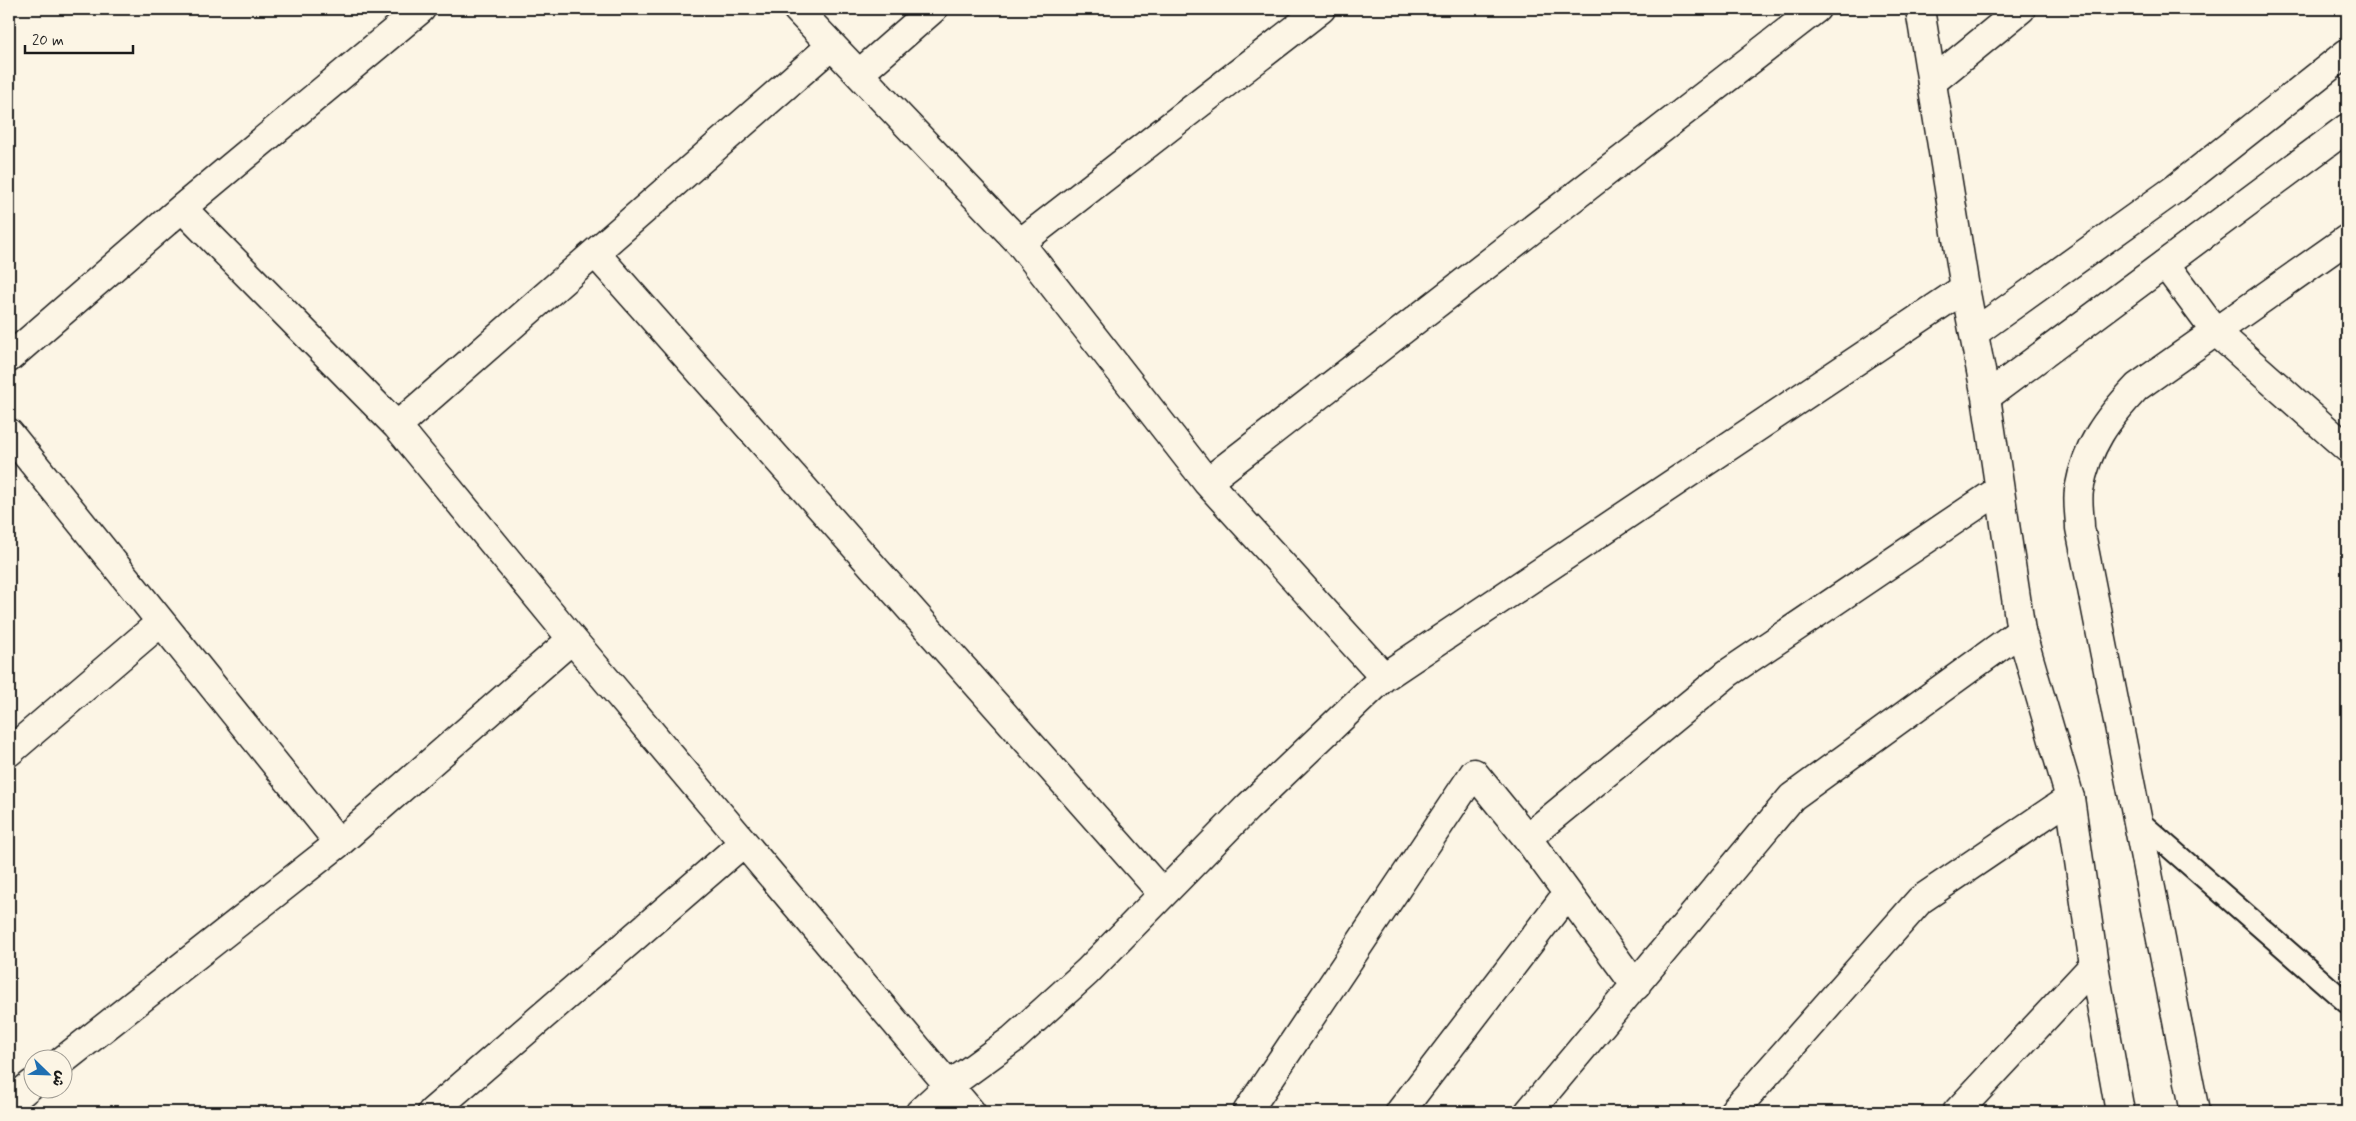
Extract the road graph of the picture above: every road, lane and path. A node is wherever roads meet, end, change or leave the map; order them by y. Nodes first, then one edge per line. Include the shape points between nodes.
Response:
1 (421, 9) edge
2 (797, 9) edge
3 (933, 9) edge
4 (1321, 9) edge
5 (1816, 9) edge
6 (1920, 9) edge
7 (2021, 9) edge
8 (830, 46) junction
9 (2347, 53) edge
10 (860, 73) junction
11 (1932, 82) junction
12 (2347, 128) edge
13 (182, 208) junction
14 (2347, 238) edge
15 (1020, 243) junction
16 (596, 254) junction
17 (2165, 264) junction
18 (1965, 288) junction
19 (2214, 330) junction
20 (1974, 333) junction
21 (9, 358) edge
22 (1986, 397) junction
23 (397, 426) junction
24 (9, 433) edge
25 (2347, 448) edge
26 (1207, 482) junction
27 (1999, 490) junction
28 (160, 622) junction
29 (2021, 631) junction
30 (572, 639) junction
31 (1384, 677) junction
32 (9, 752) edge
33 (2070, 798) junction
34 (2138, 818) junction
35 (1527, 838) junction
36 (339, 843) junction
37 (743, 843) junction
38 (1163, 894) junction
39 (1567, 894) junction
40 (2094, 965) junction
41 (1636, 986) junction
42 (2347, 1002) edge
43 (72, 1053) edge
44 (947, 1087) junction
45 (22, 1092) edge
46 (9, 1103) edge
47 (432, 1112) edge
48 (920, 1112) edge
49 (971, 1112) edge
50 (1247, 1112) edge
51 (1400, 1112) edge
52 (1529, 1112) edge
53 (1733, 1112) edge
54 (1957, 1112) edge
55 (2120, 1112) edge
56 (2195, 1112) edge

1 - 13 street
2 - 8 street
3 - 10 street
4 - 15 street
5 - 26 street
6 - 11 street
7 - 11 street
8 - 10 street
8 - 16 street
9 - 20 street via 2175,189
10 - 15 street
11 - 18 street
12 - 17 street
13 - 21 street
13 - 23 street
14 - 19 street
15 - 26 street
16 - 23 street
16 - 38 street
17 - 19 street
17 - 22 street
18 - 20 street
18 - 31 street
19 - 25 street
19 - 34 street via 2137,387 2109,416 2089,450 2079,491 2080,528
20 - 22 street
22 - 27 street
23 - 30 street
24 - 28 street
26 - 31 street
27 - 29 street
27 - 35 street via 1728,672
28 - 32 street
28 - 36 street
29 - 33 street
29 - 41 street via 1792,797
30 - 36 street
30 - 37 street
31 - 38 street
33 - 40 street
33 - 53 street via 1920,900
34 - 42 lane
34 - 56 street
35 - 39 street
35 - 50 street via 1474,773
36 - 43 street
37 - 44 street
37 - 47 street
38 - 44 street via 1088,972 1013,1039
39 - 41 street
39 - 51 street
40 - 54 street
40 - 55 street
41 - 52 street
44 - 48 street
44 - 49 street
45 - 46 street

